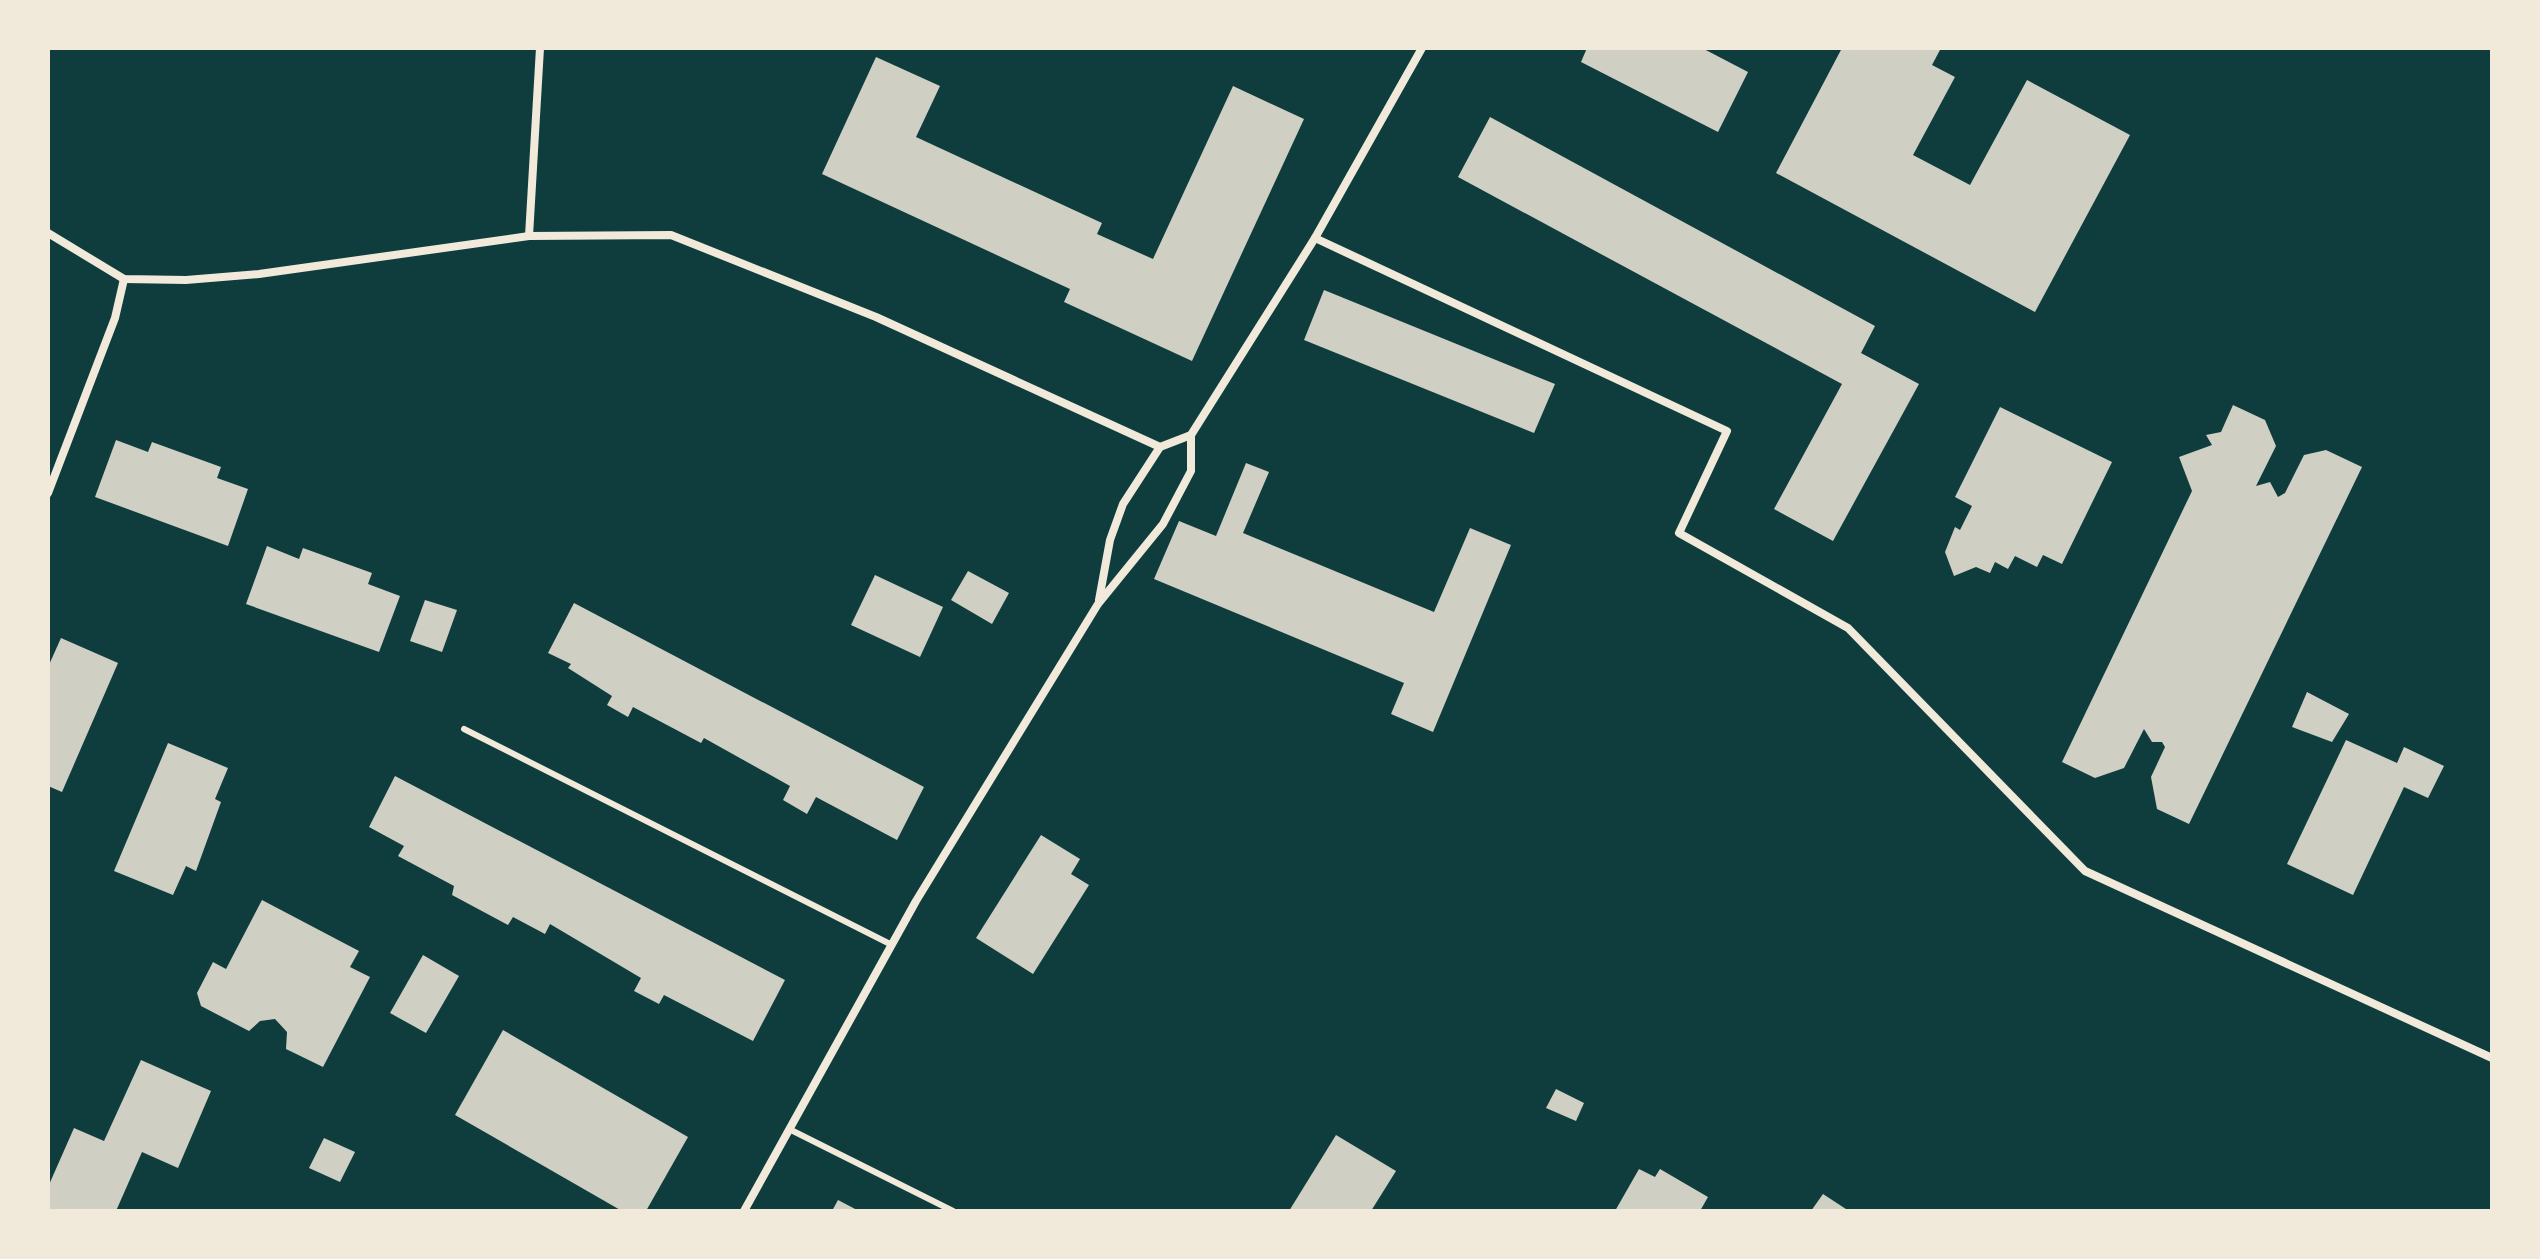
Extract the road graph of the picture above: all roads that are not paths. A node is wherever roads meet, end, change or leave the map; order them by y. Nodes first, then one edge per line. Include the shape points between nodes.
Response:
1 (540, 48) edge
2 (1422, 48) edge
3 (48, 233) edge
4 (529, 236) junction
5 (1315, 238) junction
6 (124, 279) junction
7 (1191, 435) junction
8 (1160, 447) junction
9 (48, 493) edge
10 (1098, 604) junction
11 (464, 729) dead end
12 (892, 945) junction
13 (2492, 1058) edge
14 (791, 1130) junction
15 (744, 1211) edge
16 (953, 1211) edge

1 - 4 street
2 - 5 street
3 - 6 street
4 - 6 street via 259,274
4 - 8 street via 671,235 876,317
5 - 7 street
5 - 13 street via 1727,431 1679,533 1848,628 2085,871
6 - 9 street via 115,318
7 - 8 street
7 - 10 street via 1191,471 1163,524
8 - 10 street via 1123,504
10 - 12 street
11 - 12 lane
12 - 14 street
14 - 15 street
14 - 16 lane

